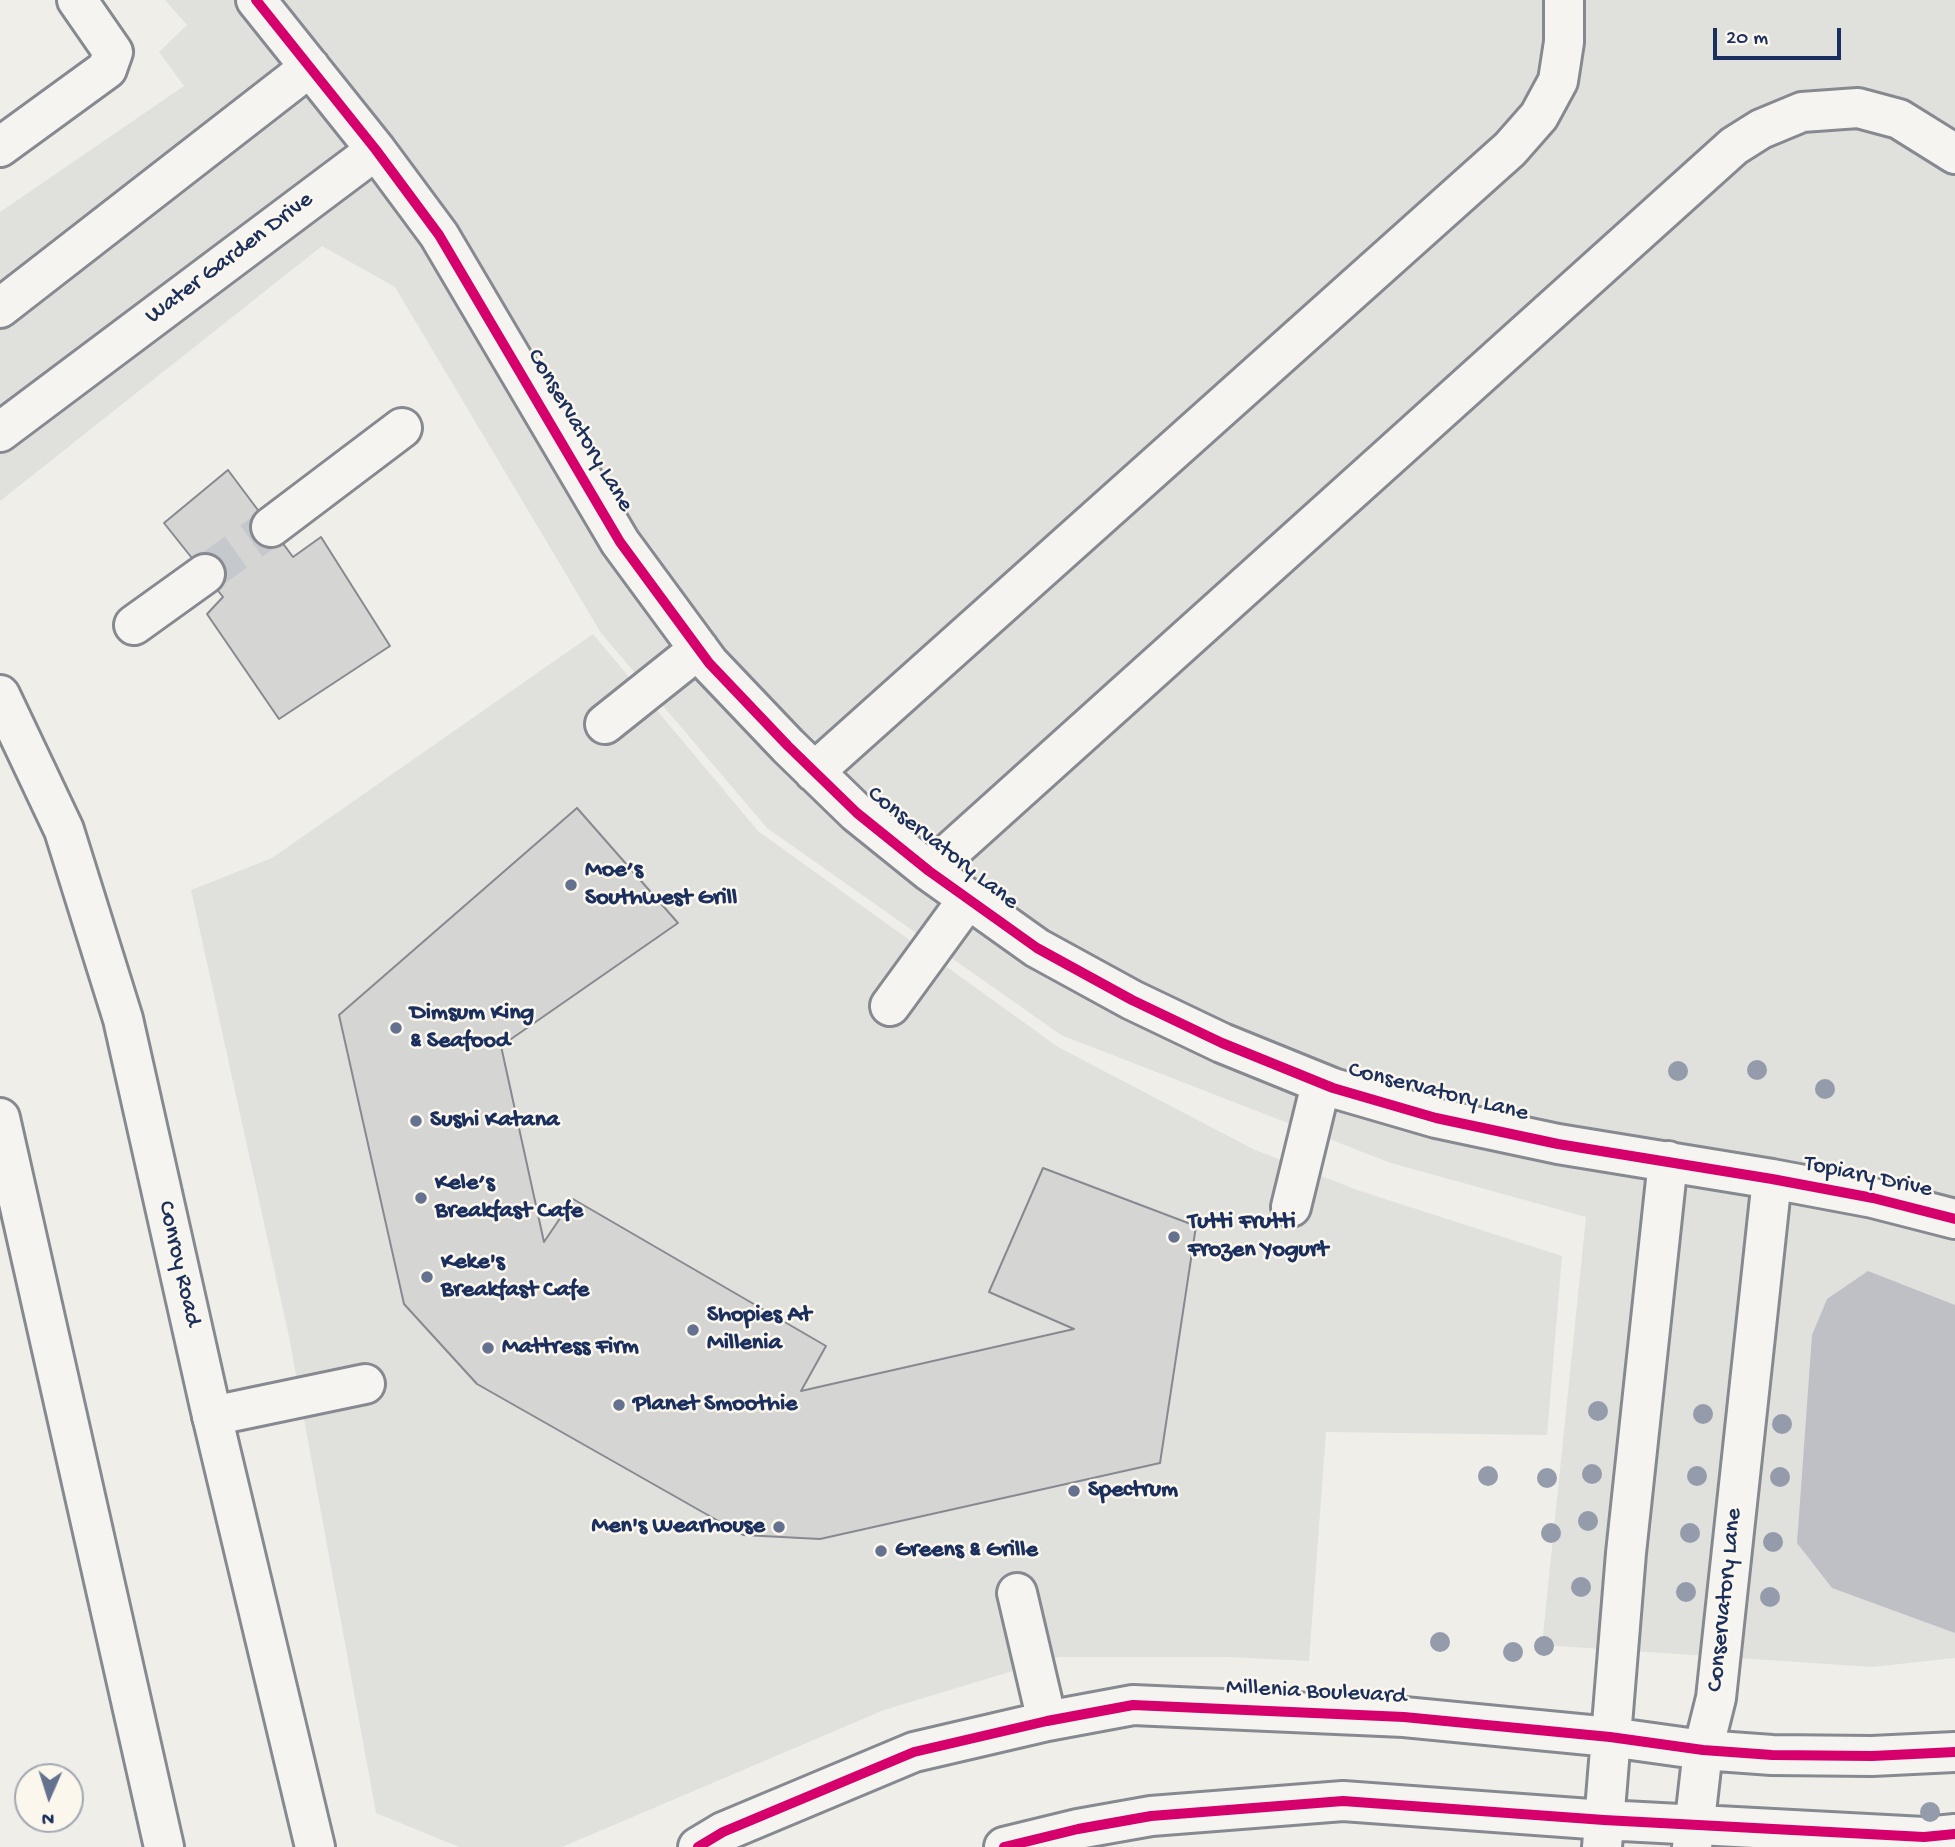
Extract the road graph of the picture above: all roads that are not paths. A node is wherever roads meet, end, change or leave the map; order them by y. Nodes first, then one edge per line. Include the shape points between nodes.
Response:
1 (77, 0) edge
2 (257, 0) edge
3 (1564, 0) edge
4 (310, 67) junction
5 (0, 147) edge
6 (376, 150) junction
7 (1955, 154) edge
8 (0, 308) edge
9 (402, 428) dead end
10 (0, 432) edge
11 (271, 527) tunnel mouth
12 (205, 574) tunnel mouth
13 (134, 625) dead end
14 (699, 649) junction
15 (0, 695) edge
16 (605, 724) dead end
17 (814, 772) junction
18 (929, 871) junction
19 (968, 899) junction
20 (890, 1006) dead end
21 (1321, 1084) junction
22 (0, 1118) edge
23 (1668, 1161) junction
24 (1772, 1179) junction
25 (1292, 1207) dead end
26 (1955, 1219) edge
27 (365, 1384) dead end
28 (212, 1416) junction
29 (1017, 1593) dead end
30 (1047, 1721) junction
31 (1610, 1737) junction
32 (1703, 1750) junction
33 (1955, 1752) edge
34 (1603, 1833) edge
35 (1955, 1833) edge
36 (1693, 1836) edge
37 (319, 1841) edge
38 (163, 1847) edge
39 (698, 1847) edge
40 (1004, 1847) edge

1 - 5 street via 113,52 107,69
2 - 4 street
3 - 17 street via 1558,81 1539,116 1510,149
4 - 6 street
4 - 8 street
6 - 10 street, Water Garden Drive
6 - 14 street, Conservatory Lane via 439,235 620,542
7 - 18 street via 1899,119 1858,108 1802,112 1734,146
9 - 11 street
12 - 13 street
14 - 16 street
14 - 17 street, Conservatory Lane
15 - 28 street, Conroy Road via 64,830 124,1019
17 - 18 street, Conservatory Lane
18 - 19 street, Conservatory Lane
19 - 20 street
19 - 21 street, Conservatory Lane via 1037,947 1132,1000
21 - 23 street, Conservatory Lane via 1450,1121
21 - 25 street
22 - 38 street
23 - 24 street, Conservatory Lane
23 - 31 street
24 - 26 street, Topiary Drive
24 - 32 street, Conservatory Lane via 1716,1698
27 - 28 street
28 - 37 street, Conroy Road
29 - 30 street
30 - 31 street, Millenia Boulevard via 1133,1705 1404,1717
30 - 39 street, Millenia Boulevard via 914,1752 723,1832
31 - 32 street, Millenia Boulevard
31 - 34 street
32 - 33 street, Millenia Boulevard via 1837,1756
32 - 36 street, Conservatory Lane
34 - 36 street
34 - 40 street via 1343,1801 1151,1816
35 - 36 street via 1924,1837

